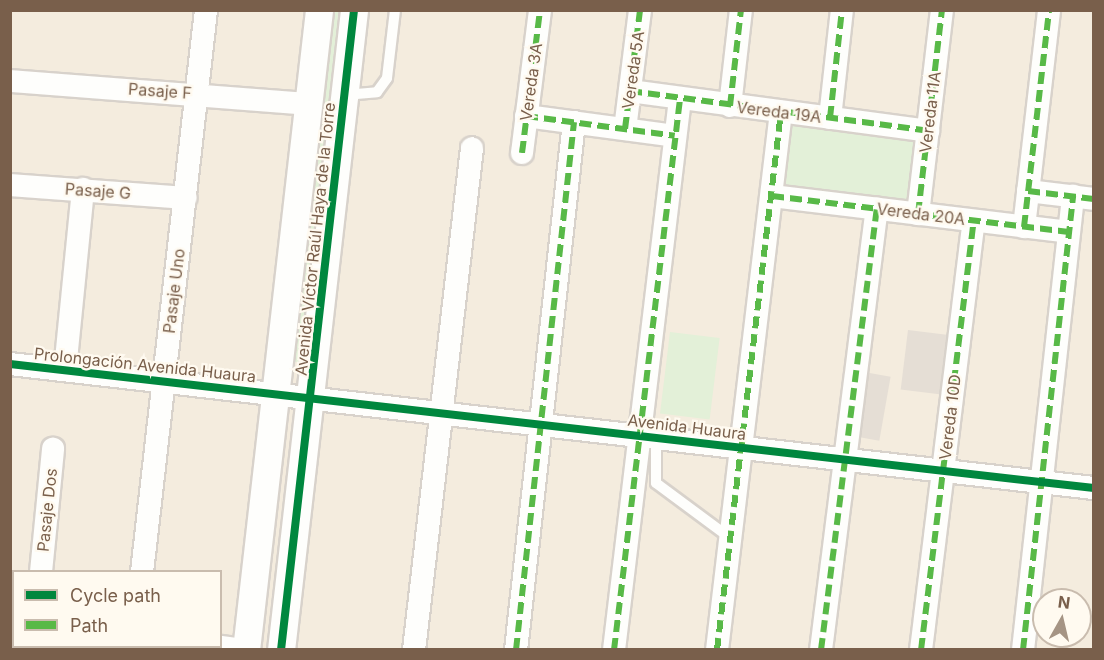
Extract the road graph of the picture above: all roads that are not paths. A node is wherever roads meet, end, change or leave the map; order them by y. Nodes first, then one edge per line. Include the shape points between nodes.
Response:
1 (206, 10) edge
2 (320, 10) edge
3 (354, 10) edge
4 (395, 10) edge
5 (540, 10) edge
6 (640, 10) edge
7 (741, 10) edge
8 (842, 10) edge
9 (942, 10) edge
10 (1049, 10) edge
11 (10, 81) edge
12 (630, 91) junction
13 (197, 94) junction
14 (345, 95) junction
15 (681, 99) junction
16 (309, 104) junction
17 (730, 106) junction
18 (782, 112) junction
19 (526, 116) junction
20 (830, 118) junction
21 (574, 122) junction
22 (625, 129) junction
23 (928, 131) junction
24 (675, 136) junction
25 (472, 148) dead end
26 (522, 153) dead end
27 (10, 185) edge
28 (83, 189) junction
29 (1028, 191) junction
30 (772, 196) junction
31 (186, 198) junction
32 (1083, 198) edge
33 (877, 209) junction
34 (918, 214) junction
35 (974, 221) junction
36 (1024, 227) junction
37 (1069, 232) junction
38 (10, 364) edge
39 (65, 370) junction
40 (164, 380) junction
41 (277, 392) junction
42 (312, 396) junction
43 (442, 411) junction
44 (543, 423) junction
45 (648, 436) junction
46 (742, 447) junction
47 (53, 449) dead end
48 (846, 459) junction
49 (943, 471) junction
50 (1043, 482) junction
51 (1094, 488) edge
52 (730, 538) junction
53 (41, 570) edge
54 (142, 570) edge
55 (222, 647) edge
56 (241, 650) edge
57 (246, 650) edge
58 (281, 650) edge
59 (414, 650) edge
60 (516, 650) edge
61 (614, 650) edge
62 (717, 650) edge
63 (821, 650) edge
64 (921, 650) edge
65 (1023, 650) edge

1 - 13 street, Pasaje Uno
2 - 16 street, Avenida Víctor Raúl Haya de la Torre
3 - 14 street, Avenida Víctor Raúl Haya de la Torre
4 - 14 lane via 387,78 377,92
5 - 19 street, Vereda 3A
6 - 12 street, Vereda 5A
7 - 17 street
8 - 20 street
9 - 23 street, Vereda 11A
10 - 29 street
11 - 13 street, Pasaje F
12 - 15 street, Vereda 19A
12 - 22 street, Vereda 5A
13 - 16 street, Pasaje F
13 - 31 street, Pasaje Uno
14 - 42 street, Avenida Víctor Raúl Haya de la Torre
15 - 17 street, Vereda 19A
15 - 24 street
16 - 41 street, Avenida Víctor Raúl Haya de la Torre
17 - 18 street, Vereda 19A
18 - 20 street, Vereda 19A
18 - 30 street
19 - 21 street
19 - 26 street, Vereda 3A
20 - 23 street, Vereda 19A
21 - 22 street
21 - 44 street
22 - 24 street
23 - 34 street, Vereda 11A
24 - 45 street
25 - 43 street
27 - 28 street, Pasaje G
28 - 31 street, Pasaje G
28 - 39 street
29 - 32 street
29 - 36 street
30 - 33 street, Vereda 20A
30 - 46 street
31 - 40 street, Pasaje Uno
32 - 37 street
33 - 34 street, Vereda 20A
33 - 48 street
34 - 35 street, Vereda 20A
35 - 36 street, Vereda 20A
35 - 49 street, Vereda 10D
36 - 37 street, Vereda 20A
37 - 50 street
38 - 39 street, Prolongación Avenida Huaura
39 - 40 street, Prolongación Avenida Huaura
40 - 41 street, Prolongación Avenida Huaura
40 - 54 street, Pasaje Uno
41 - 42 street, Avenida Huaura
41 - 57 street, Avenida Víctor Raúl Haya de la Torre
42 - 43 street, Avenida Huaura
42 - 58 street, Avenida Víctor Raúl Haya de la Torre
43 - 44 street, Avenida Huaura
43 - 59 street
44 - 45 street, Avenida Huaura
44 - 60 street
45 - 46 street, Avenida Huaura
45 - 52 lane via 656,483
45 - 61 street
46 - 48 street, Avenida Huaura
46 - 52 street
47 - 53 street, Pasaje Dos
48 - 49 street, Avenida Huaura
48 - 63 street
49 - 50 street, Avenida Huaura
49 - 64 street, Vereda 10D
50 - 51 street, Avenida Huaura
50 - 65 street
52 - 62 street
55 - 56 street

